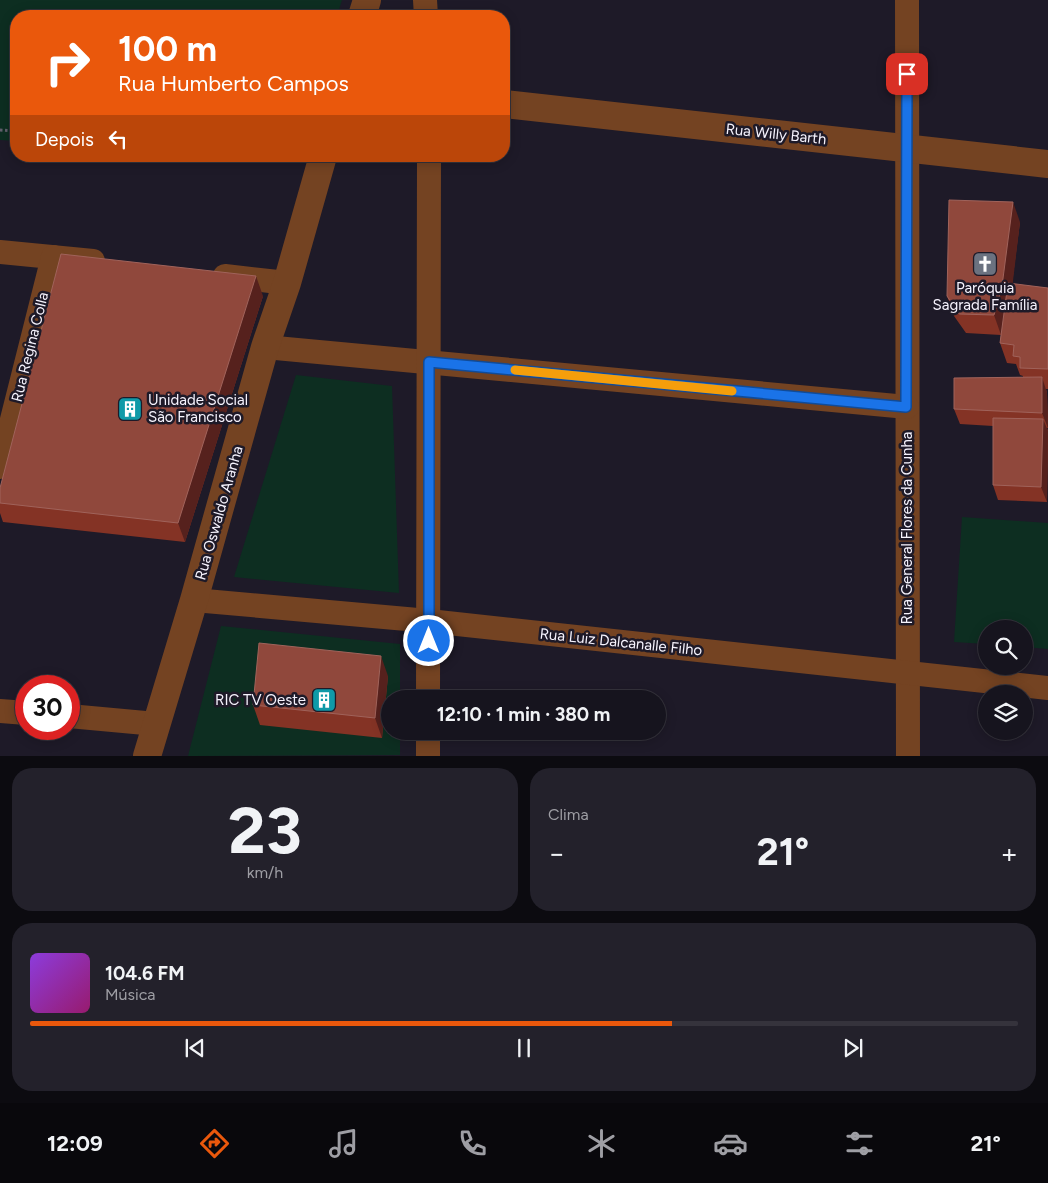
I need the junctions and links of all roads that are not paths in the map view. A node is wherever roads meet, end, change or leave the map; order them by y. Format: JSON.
{"nodes":[{"id":1,"x":907,"y":0,"type":"edge"},
{"id":2,"x":510,"y":105,"type":"edge"},
{"id":3,"x":907,"y":148,"type":"junction"},
{"id":4,"x":321,"y":162,"type":"edge"},
{"id":5,"x":429,"y":162,"type":"edge"},
{"id":6,"x":1048,"y":164,"type":"edge"},
{"id":7,"x":0,"y":252,"type":"edge"},
{"id":8,"x":53,"y":257,"type":"junction"},
{"id":9,"x":111,"y":263,"type":"edge"},
{"id":10,"x":199,"y":273,"type":"edge"},
{"id":11,"x":287,"y":283,"type":"junction"},
{"id":12,"x":266,"y":347,"type":"junction"},
{"id":13,"x":429,"y":362,"type":"junction"},
{"id":14,"x":906,"y":407,"type":"junction"},
{"id":15,"x":0,"y":466,"type":"edge"},
{"id":16,"x":194,"y":600,"type":"junction"},
{"id":17,"x":429,"y":621,"type":"junction"},
{"id":18,"x":908,"y":673,"type":"junction"},
{"id":19,"x":1048,"y":688,"type":"edge"},
{"id":20,"x":428,"y":690,"type":"edge"},
{"id":21,"x":0,"y":710,"type":"edge"},
{"id":22,"x":15,"y":712,"type":"edge"},
{"id":23,"x":80,"y":717,"type":"edge"},
{"id":24,"x":156,"y":724,"type":"junction"},
{"id":25,"x":428,"y":740,"type":"edge"},
{"id":26,"x":147,"y":756,"type":"edge"},
{"id":27,"x":428,"y":756,"type":"edge"},
{"id":28,"x":908,"y":756,"type":"edge"}],
"edges":[{"from":1,"to":3,"type":"street","name":"Rua General Flores da Cunha"},
{"from":2,"to":3,"type":"street","name":"Rua Willy Barth"},
{"from":3,"to":6,"type":"street","name":"Rua Willy Barth"},
{"from":3,"to":14,"type":"street","name":"Rua General Flores da Cunha"},
{"from":4,"to":11,"type":"street","name":"Rua Oswaldo Aranha"},
{"from":5,"to":13,"type":"street"},
{"from":7,"to":8,"type":"street"},
{"from":8,"to":9,"type":"street"},
{"from":8,"to":15,"type":"street","name":"Rua Regina Colla"},
{"from":10,"to":11,"type":"street"},
{"from":11,"to":12,"type":"street","name":"Rua Oswaldo Aranha"},
{"from":12,"to":13,"type":"street"},
{"from":12,"to":16,"type":"street","name":"Rua Oswaldo Aranha"},
{"from":13,"to":14,"type":"street"},
{"from":13,"to":17,"type":"street"},
{"from":14,"to":18,"type":"street","name":"Rua General Flores da Cunha"},
{"from":16,"to":17,"type":"street","name":"Rua Luiz Dalcanalle Filho"},
{"from":16,"to":24,"type":"street","name":"Rua Oswaldo Aranha"},
{"from":17,"to":18,"type":"street","name":"Rua Luiz Dalcanalle Filho"},
{"from":17,"to":20,"type":"street"},
{"from":18,"to":19,"type":"street","name":"Rua Luiz Dalcanalle Filho"},
{"from":18,"to":28,"type":"street","name":"Rua General Flores da Cunha"},
{"from":21,"to":22,"type":"street"},
{"from":23,"to":24,"type":"street"},
{"from":24,"to":26,"type":"street","name":"Rua Oswaldo Aranha"},
{"from":25,"to":27,"type":"street"}]}
